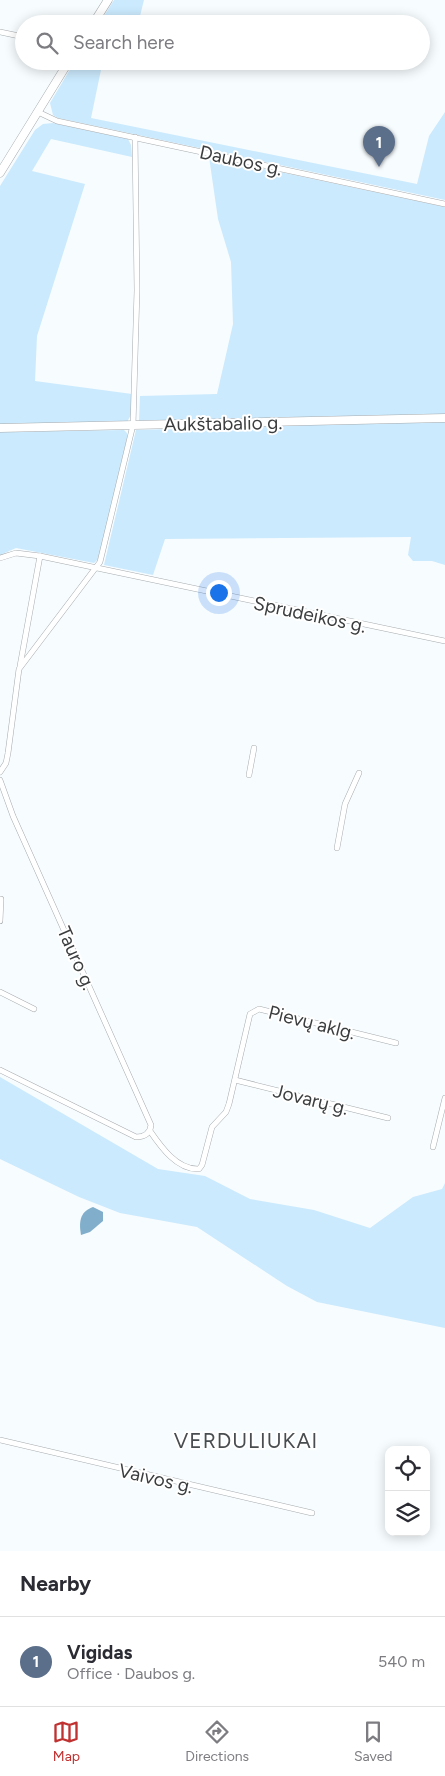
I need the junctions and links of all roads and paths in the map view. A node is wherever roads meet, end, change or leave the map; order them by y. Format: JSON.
{"nodes":[{"id":1,"x":108,"y":0,"type":"edge"},
{"id":2,"x":99,"y":15,"type":"edge"},
{"id":3,"x":0,"y":32,"type":"edge"},
{"id":4,"x":15,"y":35,"type":"edge"},
{"id":5,"x":64,"y":70,"type":"edge"},
{"id":6,"x":38,"y":112,"type":"junction"},
{"id":7,"x":135,"y":138,"type":"junction"},
{"id":8,"x":0,"y":173,"type":"edge"},
{"id":9,"x":445,"y":204,"type":"edge"},
{"id":10,"x":445,"y":418,"type":"edge"},
{"id":11,"x":133,"y":425,"type":"junction"},
{"id":12,"x":0,"y":428,"type":"edge"},
{"id":13,"x":40,"y":556,"type":"junction"},
{"id":14,"x":0,"y":558,"type":"edge"},
{"id":15,"x":95,"y":568,"type":"junction"},
{"id":16,"x":445,"y":641,"type":"edge"},
{"id":17,"x":19,"y":668,"type":"junction"},
{"id":18,"x":254,"y":748,"type":"dead end"},
{"id":19,"x":0,"y":772,"type":"edge"},
{"id":20,"x":358,"y":773,"type":"dead end"},
{"id":21,"x":248,"y":774,"type":"dead end"},
{"id":22,"x":0,"y":780,"type":"edge"},
{"id":23,"x":337,"y":848,"type":"dead end"},
{"id":24,"x":1,"y":899,"type":"edge"},
{"id":25,"x":0,"y":921,"type":"edge"},
{"id":26,"x":0,"y":992,"type":"edge"},
{"id":27,"x":34,"y":1009,"type":"dead end"},
{"id":28,"x":396,"y":1043,"type":"dead end"},
{"id":29,"x":0,"y":1070,"type":"edge"},
{"id":30,"x":234,"y":1080,"type":"junction"},
{"id":31,"x":445,"y":1098,"type":"edge"},
{"id":32,"x":388,"y":1118,"type":"dead end"},
{"id":33,"x":148,"y":1133,"type":"junction"},
{"id":34,"x":433,"y":1147,"type":"dead end"},
{"id":35,"x":0,"y":1440,"type":"edge"},
{"id":36,"x":312,"y":1514,"type":"dead end"}],
"edges":[{"from":1,"to":2,"type":"main road"},
{"from":3,"to":4,"type":"street"},
{"from":5,"to":6,"type":"main road"},
{"from":6,"to":7,"type":"street","name":"Daubos g."},
{"from":6,"to":8,"type":"main road"},
{"from":7,"to":9,"type":"street","name":"Daubos g."},
{"from":7,"to":11,"type":"street"},
{"from":10,"to":11,"type":"main road","name":"Aukštabalio g."},
{"from":11,"to":12,"type":"main road","name":"Aukštabalio g."},
{"from":11,"to":15,"type":"street"},
{"from":13,"to":14,"type":"street","name":"Sprudeikos g."},
{"from":13,"to":15,"type":"street","name":"Sprudeikos g."},
{"from":13,"to":17,"type":"street"},
{"from":15,"to":16,"type":"street","name":"Sprudeikos g."},
{"from":15,"to":17,"type":"street"},
{"from":17,"to":19,"type":"street"},
{"from":18,"to":21,"type":"street"},
{"from":20,"to":23,"type":"street"},
{"from":22,"to":33,"type":"street","name":"Tauro g."},
{"from":24,"to":25,"type":"street"},
{"from":26,"to":27,"type":"street"},
{"from":28,"to":30,"type":"street","name":"Pievų aklg."},
{"from":29,"to":33,"type":"street"},
{"from":30,"to":32,"type":"street","name":"Jovarų g."},
{"from":30,"to":33,"type":"street","name":"Pievų aklg."},
{"from":31,"to":34,"type":"street"},
{"from":35,"to":36,"type":"street","name":"Vaivos g."}]}
